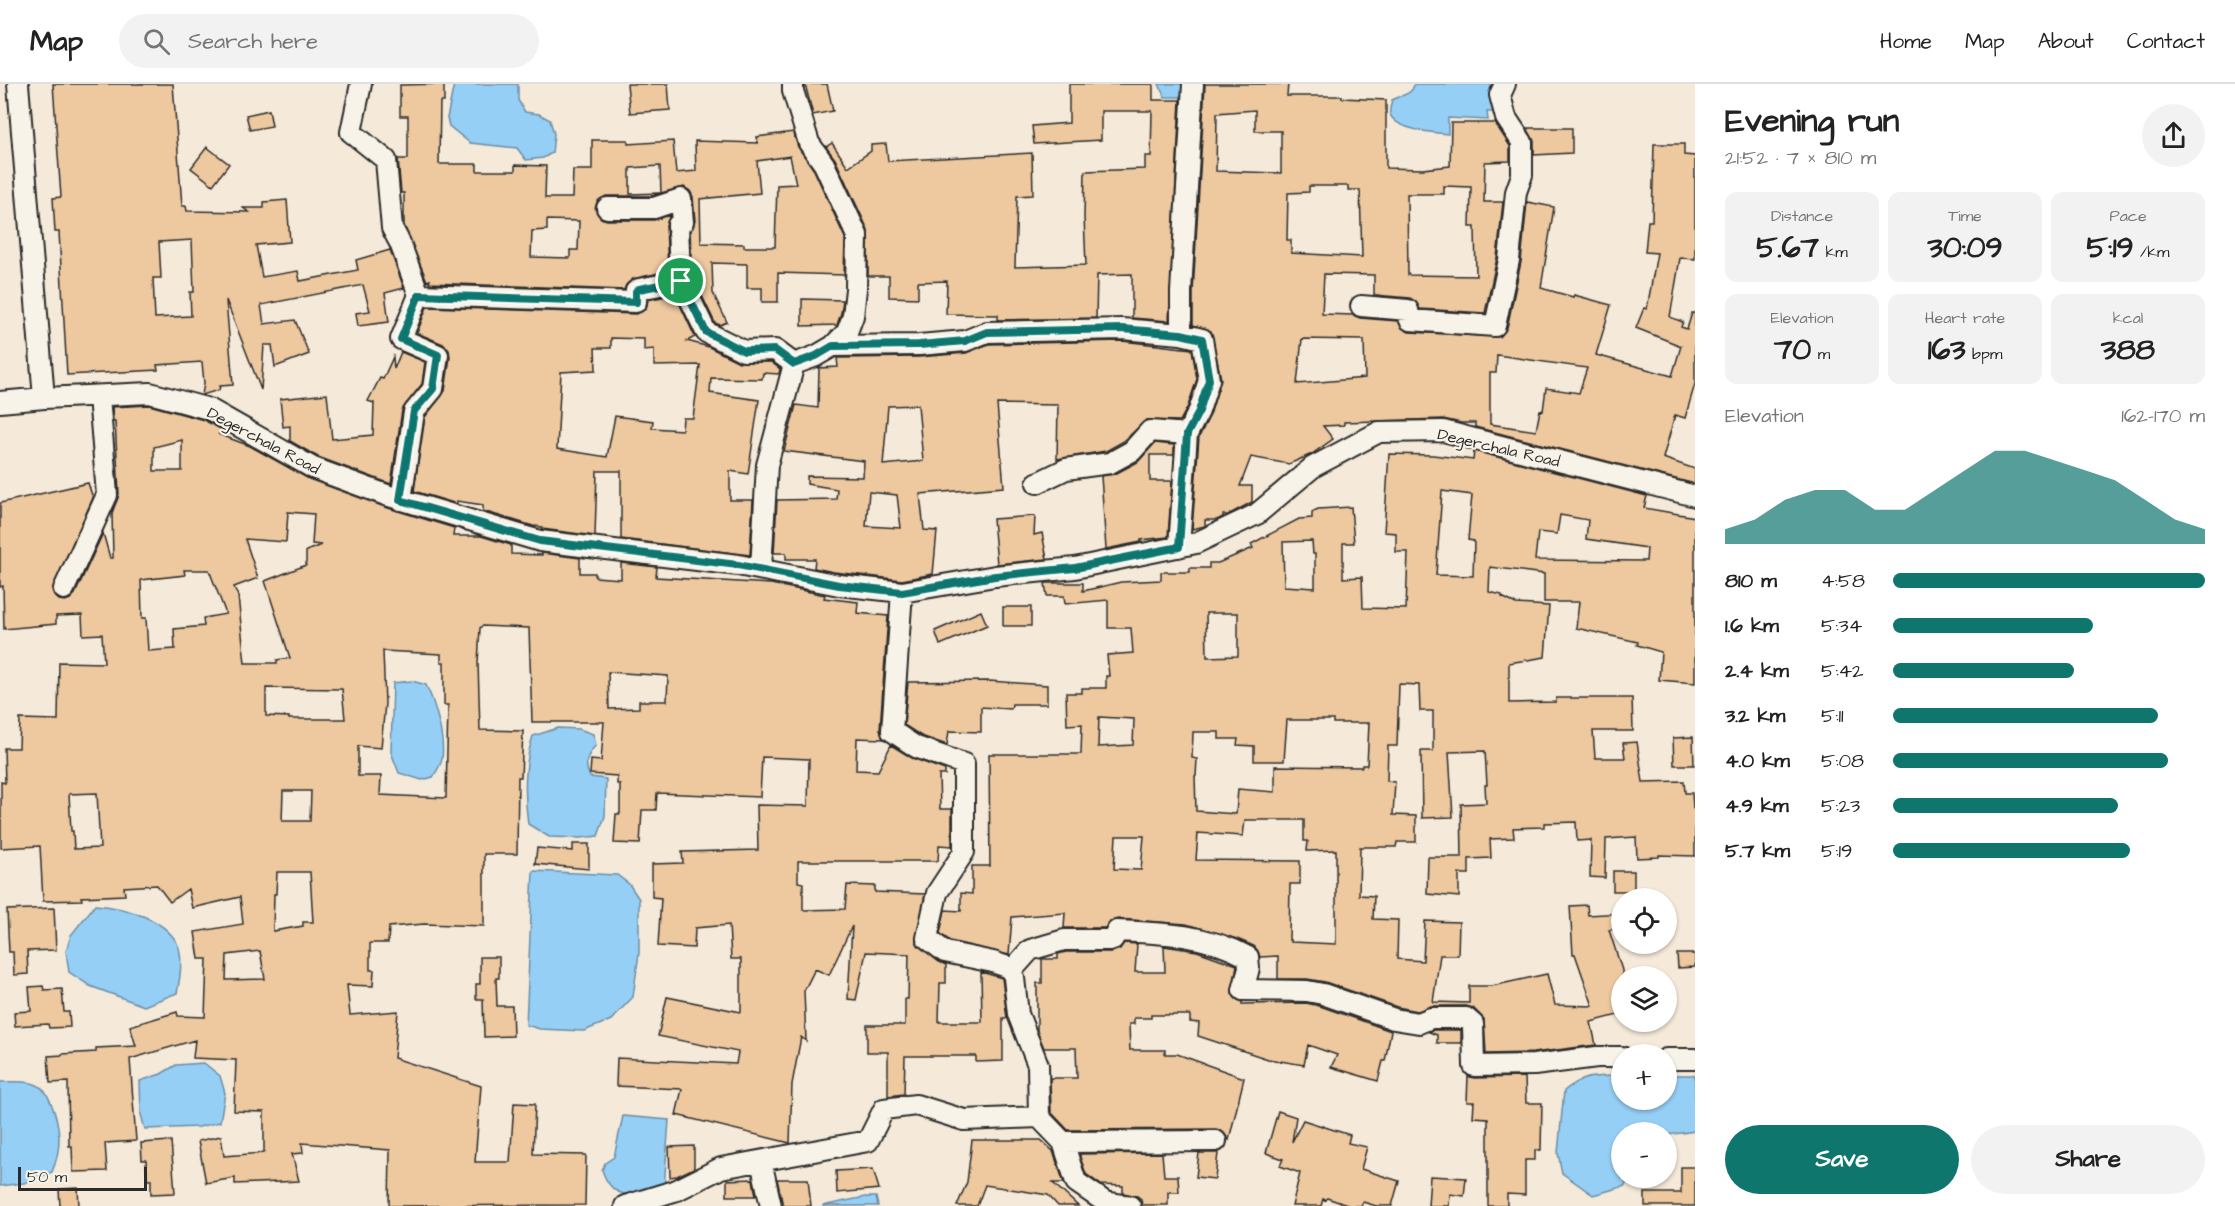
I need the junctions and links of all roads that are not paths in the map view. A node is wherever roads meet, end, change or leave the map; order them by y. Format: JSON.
{"nodes":[{"id":1,"x":18,"y":84,"type":"edge"},
{"id":2,"x":361,"y":84,"type":"edge"},
{"id":3,"x":794,"y":84,"type":"edge"},
{"id":4,"x":1193,"y":84,"type":"edge"},
{"id":5,"x":1505,"y":84,"type":"edge"},
{"id":6,"x":607,"y":208,"type":"dead end"},
{"id":7,"x":681,"y":281,"type":"junction"},
{"id":8,"x":419,"y":295,"type":"junction"},
{"id":9,"x":1361,"y":306,"type":"dead end"},
{"id":10,"x":1181,"y":334,"type":"junction"},
{"id":11,"x":833,"y":346,"type":"junction"},
{"id":12,"x":794,"y":364,"type":"junction"},
{"id":13,"x":99,"y":396,"type":"junction"},
{"id":14,"x":44,"y":398,"type":"junction"},
{"id":15,"x":0,"y":402,"type":"edge"},
{"id":16,"x":1187,"y":434,"type":"junction"},
{"id":17,"x":1037,"y":483,"type":"dead end"},
{"id":18,"x":1695,"y":496,"type":"edge"},
{"id":19,"x":400,"y":500,"type":"junction"},
{"id":20,"x":1179,"y":547,"type":"junction"},
{"id":21,"x":761,"y":569,"type":"junction"},
{"id":22,"x":64,"y":589,"type":"dead end"},
{"id":23,"x":902,"y":592,"type":"junction"},
{"id":24,"x":1013,"y":969,"type":"junction"},
{"id":25,"x":1611,"y":1057,"type":"edge"},
{"id":26,"x":1677,"y":1059,"type":"edge"},
{"id":27,"x":1695,"y":1059,"type":"edge"},
{"id":28,"x":1039,"y":1118,"type":"junction"},
{"id":29,"x":1064,"y":1142,"type":"junction"},
{"id":30,"x":1216,"y":1142,"type":"dead end"},
{"id":31,"x":761,"y":1161,"type":"junction"},
{"id":32,"x":625,"y":1206,"type":"edge"},
{"id":33,"x":771,"y":1206,"type":"edge"},
{"id":34,"x":1130,"y":1206,"type":"edge"}],
"edges":[{"from":1,"to":14,"type":"street"},
{"from":2,"to":8,"type":"street"},
{"from":3,"to":11,"type":"street"},
{"from":4,"to":10,"type":"street"},
{"from":5,"to":9,"type":"street"},
{"from":6,"to":7,"type":"street"},
{"from":7,"to":8,"type":"street"},
{"from":7,"to":12,"type":"street"},
{"from":8,"to":19,"type":"street"},
{"from":10,"to":11,"type":"street"},
{"from":10,"to":16,"type":"street"},
{"from":11,"to":12,"type":"street"},
{"from":12,"to":21,"type":"street"},
{"from":13,"to":14,"type":"street","name":"Degerchala Road"},
{"from":13,"to":19,"type":"street","name":"Degerchala Road"},
{"from":13,"to":22,"type":"street"},
{"from":14,"to":15,"type":"street","name":"Degerchala Road"},
{"from":16,"to":17,"type":"street"},
{"from":16,"to":20,"type":"street"},
{"from":18,"to":20,"type":"street","name":"Degerchala Road"},
{"from":19,"to":21,"type":"street","name":"Degerchala Road"},
{"from":20,"to":23,"type":"street","name":"Degerchala Road"},
{"from":21,"to":23,"type":"street","name":"Degerchala Road"},
{"from":23,"to":24,"type":"street"},
{"from":24,"to":25,"type":"street"},
{"from":24,"to":28,"type":"street"},
{"from":26,"to":27,"type":"street"},
{"from":28,"to":29,"type":"street"},
{"from":28,"to":31,"type":"street"},
{"from":29,"to":30,"type":"street"},
{"from":29,"to":34,"type":"street"},
{"from":31,"to":32,"type":"street"},
{"from":31,"to":33,"type":"street"}]}
